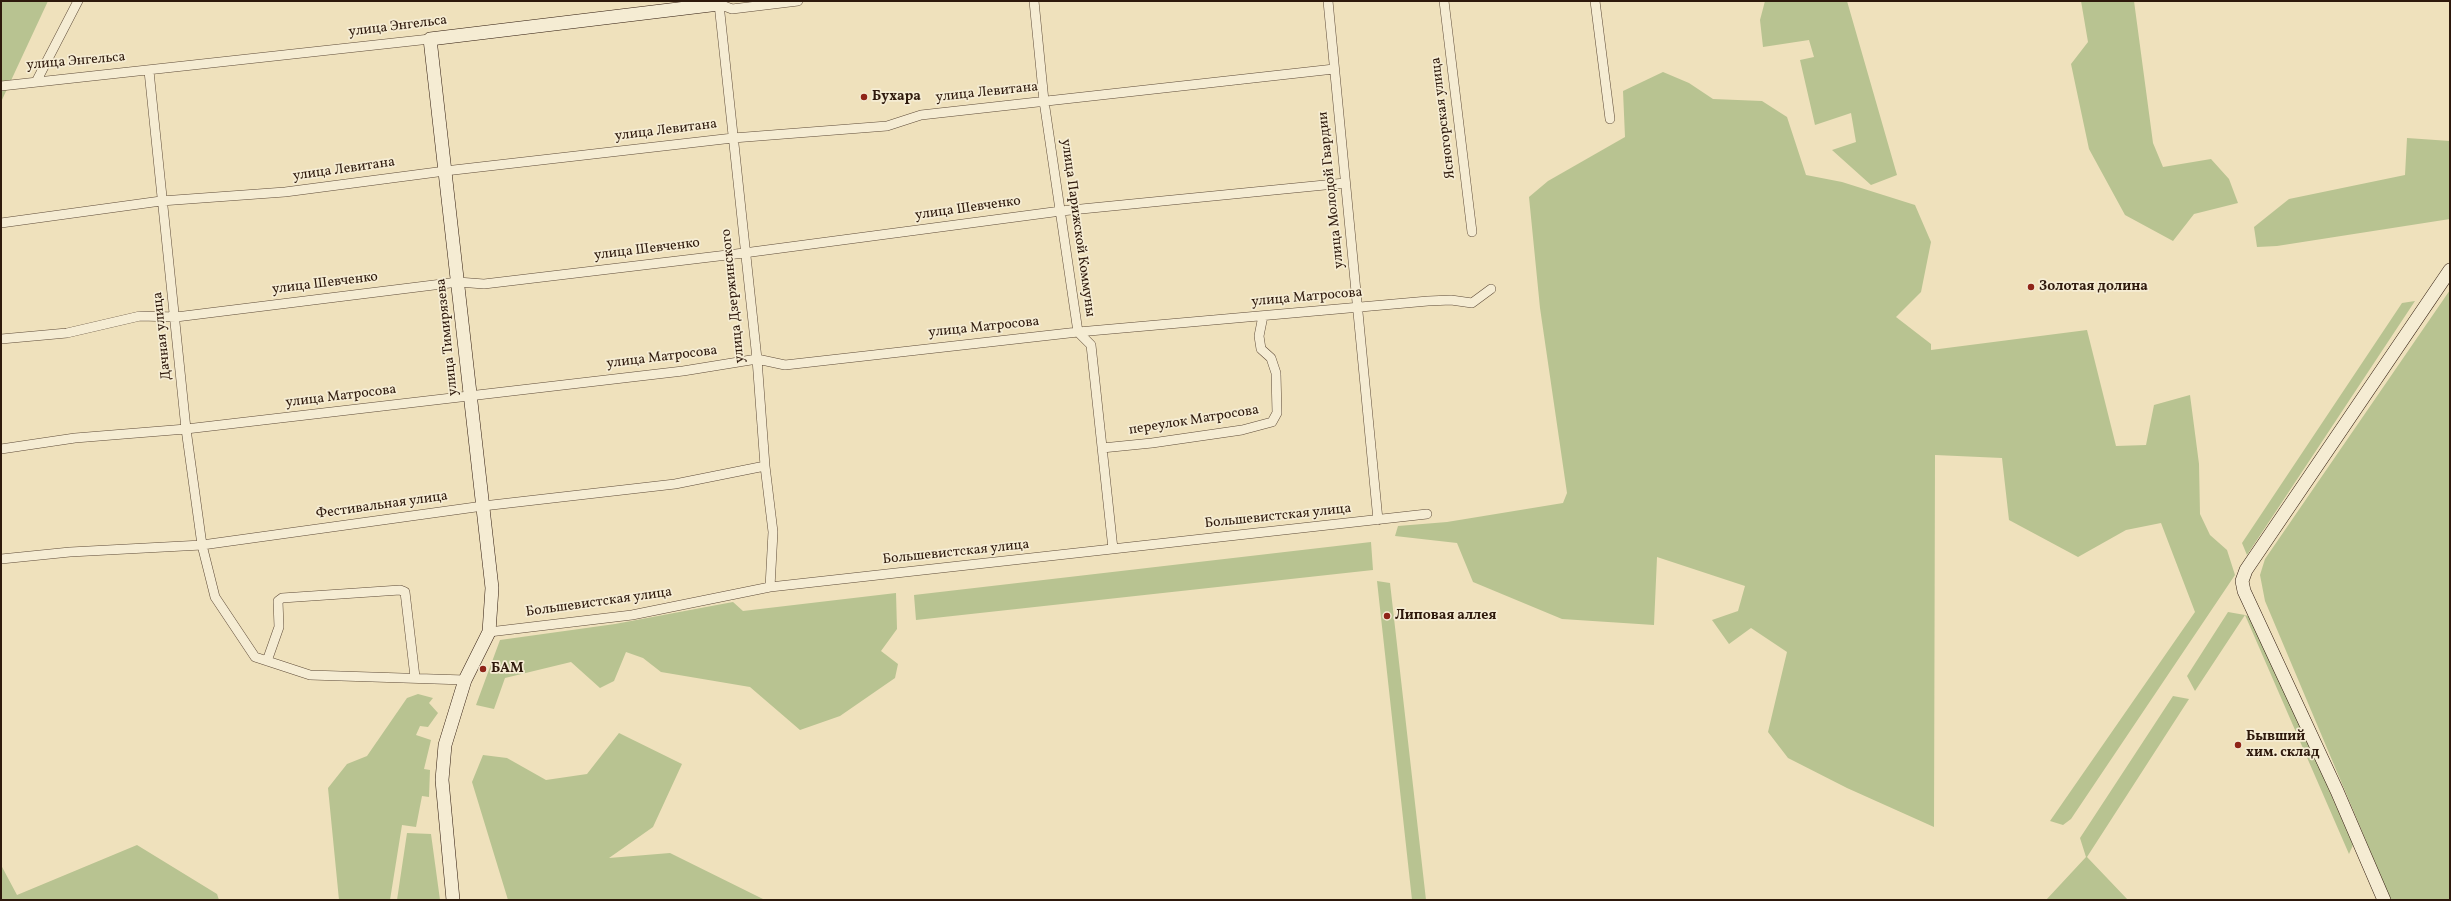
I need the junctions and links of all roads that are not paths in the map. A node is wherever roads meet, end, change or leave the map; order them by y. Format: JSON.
{"nodes":[{"id":1,"x":78,"y":1,"type":"edge"},
{"id":2,"x":798,"y":1,"type":"edge"},
{"id":3,"x":1034,"y":1,"type":"edge"},
{"id":4,"x":1328,"y":1,"type":"edge"},
{"id":5,"x":1444,"y":1,"type":"edge"},
{"id":6,"x":1595,"y":1,"type":"edge"},
{"id":7,"x":719,"y":3,"type":"edge"},
{"id":8,"x":430,"y":39,"type":"junction"},
{"id":9,"x":1334,"y":69,"type":"junction"},
{"id":10,"x":149,"y":71,"type":"junction"},
{"id":11,"x":36,"y":82,"type":"junction"},
{"id":12,"x":1,"y":86,"type":"edge"},
{"id":13,"x":1044,"y":101,"type":"junction"},
{"id":14,"x":1610,"y":119,"type":"dead end"},
{"id":15,"x":733,"y":138,"type":"junction"},
{"id":16,"x":445,"y":171,"type":"junction"},
{"id":17,"x":1345,"y":183,"type":"junction"},
{"id":18,"x":161,"y":201,"type":"junction"},
{"id":19,"x":1061,"y":211,"type":"junction"},
{"id":20,"x":1,"y":223,"type":"edge"},
{"id":21,"x":1472,"y":232,"type":"dead end"},
{"id":22,"x":744,"y":253,"type":"junction"},
{"id":23,"x":2450,"y":270,"type":"edge"},
{"id":24,"x":458,"y":282,"type":"junction"},
{"id":25,"x":1491,"y":289,"type":"dead end"},
{"id":26,"x":1357,"y":307,"type":"junction"},
{"id":27,"x":1264,"y":316,"type":"junction"},
{"id":28,"x":176,"y":317,"type":"junction"},
{"id":29,"x":1078,"y":332,"type":"junction"},
{"id":30,"x":1,"y":339,"type":"edge"},
{"id":31,"x":757,"y":359,"type":"junction"},
{"id":32,"x":471,"y":396,"type":"junction"},
{"id":33,"x":186,"y":429,"type":"junction"},
{"id":34,"x":1102,"y":448,"type":"junction"},
{"id":35,"x":1,"y":449,"type":"edge"},
{"id":36,"x":765,"y":466,"type":"junction"},
{"id":37,"x":483,"y":506,"type":"junction"},
{"id":38,"x":1427,"y":514,"type":"dead end"},
{"id":39,"x":1378,"y":520,"type":"junction"},
{"id":40,"x":202,"y":545,"type":"junction"},
{"id":41,"x":1113,"y":549,"type":"junction"},
{"id":42,"x":1,"y":559,"type":"edge"},
{"id":43,"x":770,"y":587,"type":"junction"},
{"id":44,"x":489,"y":632,"type":"junction"},
{"id":45,"x":267,"y":661,"type":"junction"},
{"id":46,"x":415,"y":677,"type":"junction"},
{"id":47,"x":465,"y":680,"type":"junction"},
{"id":48,"x":453,"y":900,"type":"edge"},
{"id":49,"x":2384,"y":900,"type":"edge"}],
"edges":[{"from":1,"to":11,"type":"street"},
{"from":2,"to":7,"type":"street","name":"улица Энгельса"},
{"from":3,"to":13,"type":"street","name":"улица Парижской Коммуны"},
{"from":4,"to":9,"type":"street","name":"улица Молодой Гвардии"},
{"from":5,"to":21,"type":"street","name":"Ясногорская улица"},
{"from":6,"to":14,"type":"street"},
{"from":7,"to":8,"type":"street","name":"улица Энгельса"},
{"from":7,"to":15,"type":"street","name":"улица Дзержинского"},
{"from":8,"to":10,"type":"street","name":"улица Энгельса"},
{"from":8,"to":16,"type":"street","name":"улица Тимирязева"},
{"from":9,"to":13,"type":"street","name":"улица Левитана"},
{"from":9,"to":17,"type":"street","name":"улица Молодой Гвардии"},
{"from":10,"to":11,"type":"street","name":"улица Энгельса"},
{"from":10,"to":18,"type":"street","name":"Дачная улица"},
{"from":11,"to":12,"type":"street","name":"улица Энгельса"},
{"from":13,"to":15,"type":"street","name":"улица Левитана"},
{"from":13,"to":19,"type":"street","name":"улица Парижской Коммуны"},
{"from":15,"to":16,"type":"street","name":"улица Левитана"},
{"from":15,"to":22,"type":"street","name":"улица Дзержинского"},
{"from":16,"to":18,"type":"street","name":"улица Левитана"},
{"from":16,"to":24,"type":"street","name":"улица Тимирязева"},
{"from":17,"to":19,"type":"street","name":"улица Шевченко"},
{"from":17,"to":26,"type":"street","name":"улица Молодой Гвардии"},
{"from":18,"to":20,"type":"street","name":"улица Левитана"},
{"from":18,"to":28,"type":"street","name":"Дачная улица"},
{"from":19,"to":22,"type":"street","name":"улица Шевченко"},
{"from":19,"to":29,"type":"street","name":"улица Парижской Коммуны"},
{"from":22,"to":24,"type":"street","name":"улица Шевченко"},
{"from":22,"to":31,"type":"street","name":"улица Дзержинского"},
{"from":23,"to":49,"type":"street"},
{"from":24,"to":28,"type":"street","name":"улица Шевченко"},
{"from":24,"to":32,"type":"street","name":"улица Тимирязева"},
{"from":25,"to":26,"type":"street","name":"улица Матросова"},
{"from":26,"to":27,"type":"street","name":"улица Матросова"},
{"from":26,"to":39,"type":"street","name":"улица Молодой Гвардии"},
{"from":27,"to":29,"type":"street","name":"улица Матросова"},
{"from":27,"to":34,"type":"street","name":"переулок Матросова"},
{"from":28,"to":30,"type":"street","name":"улица Шевченко"},
{"from":28,"to":33,"type":"street","name":"Дачная улица"},
{"from":29,"to":31,"type":"street","name":"улица Матросова"},
{"from":29,"to":34,"type":"street","name":"улица Парижской Коммуны"},
{"from":31,"to":32,"type":"street","name":"улица Матросова"},
{"from":31,"to":36,"type":"street","name":"улица Дзержинского"},
{"from":32,"to":33,"type":"street","name":"улица Матросова"},
{"from":32,"to":37,"type":"street","name":"улица Тимирязева"},
{"from":33,"to":35,"type":"street","name":"улица Матросова"},
{"from":33,"to":40,"type":"street","name":"Дачная улица"},
{"from":34,"to":41,"type":"street","name":"улица Парижской Коммуны"},
{"from":36,"to":37,"type":"street","name":"Фестивальная улица"},
{"from":36,"to":43,"type":"street","name":"улица Дзержинского"},
{"from":37,"to":40,"type":"street","name":"Фестивальная улица"},
{"from":37,"to":44,"type":"street","name":"улица Тимирязева"},
{"from":38,"to":39,"type":"street","name":"Большевистская улица"},
{"from":39,"to":41,"type":"street","name":"Большевистская улица"},
{"from":40,"to":42,"type":"street","name":"Фестивальная улица"},
{"from":40,"to":45,"type":"street","name":"Дачная улица"},
{"from":41,"to":43,"type":"street","name":"Большевистская улица"},
{"from":43,"to":44,"type":"street","name":"Большевистская улица"},
{"from":44,"to":47,"type":"street"},
{"from":45,"to":46,"type":"street"},
{"from":45,"to":46,"type":"street"},
{"from":46,"to":47,"type":"street"},
{"from":47,"to":48,"type":"street"}]}
